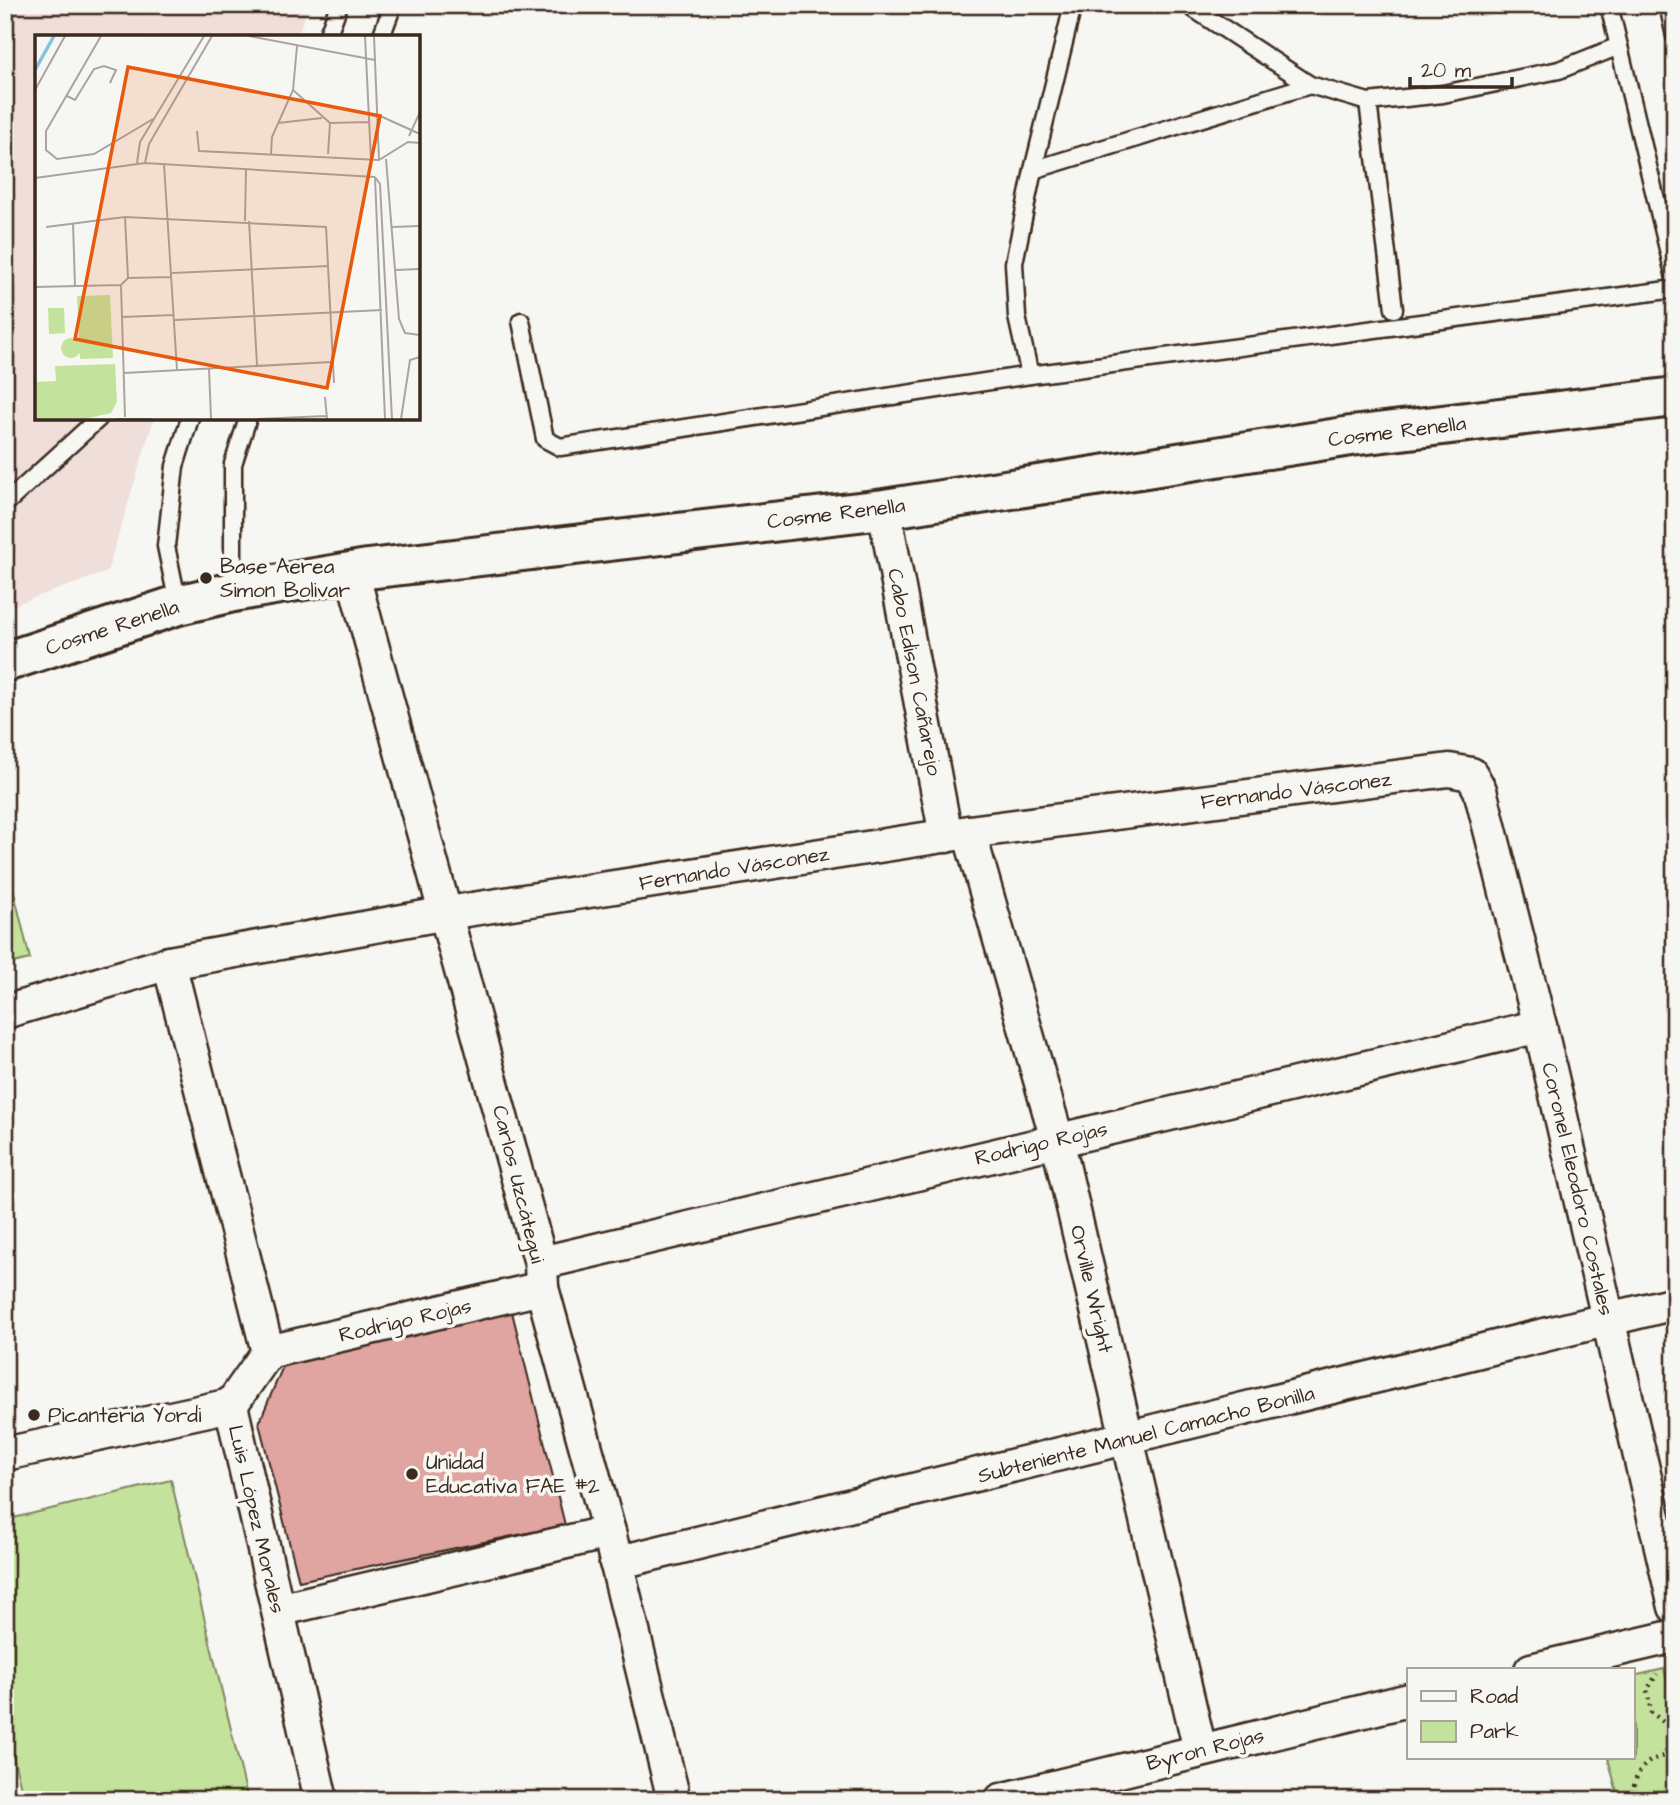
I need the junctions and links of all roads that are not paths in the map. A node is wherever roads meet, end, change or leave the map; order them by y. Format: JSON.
{"nodes":[{"id":1,"x":339,"y":5,"type":"edge"},
{"id":2,"x":393,"y":5,"type":"edge"},
{"id":3,"x":1073,"y":5,"type":"edge"},
{"id":4,"x":1188,"y":5,"type":"edge"},
{"id":5,"x":1609,"y":5,"type":"edge"},
{"id":6,"x":1668,"y":5,"type":"edge"},
{"id":7,"x":328,"y":35,"type":"edge"},
{"id":8,"x":382,"y":35,"type":"edge"},
{"id":9,"x":1675,"y":36,"type":"edge"},
{"id":10,"x":1619,"y":46,"type":"junction"},
{"id":11,"x":1310,"y":85,"type":"junction"},
{"id":12,"x":1368,"y":102,"type":"junction"},
{"id":13,"x":1033,"y":170,"type":"junction"},
{"id":14,"x":1675,"y":278,"type":"edge"},
{"id":15,"x":1675,"y":289,"type":"edge"},
{"id":16,"x":1394,"y":309,"type":"dead end"},
{"id":17,"x":522,"y":321,"type":"dead end"},
{"id":18,"x":1030,"y":375,"type":"junction"},
{"id":19,"x":1675,"y":397,"type":"edge"},
{"id":20,"x":97,"y":420,"type":"edge"},
{"id":21,"x":189,"y":420,"type":"edge"},
{"id":22,"x":247,"y":420,"type":"edge"},
{"id":23,"x":5,"y":504,"type":"edge"},
{"id":24,"x":884,"y":509,"type":"junction"},
{"id":25,"x":352,"y":572,"type":"junction"},
{"id":26,"x":233,"y":592,"type":"junction"},
{"id":27,"x":178,"y":605,"type":"junction"},
{"id":28,"x":5,"y":662,"type":"edge"},
{"id":29,"x":1471,"y":774,"type":"joint"},
{"id":30,"x":958,"y":834,"type":"junction"},
{"id":31,"x":447,"y":913,"type":"junction"},
{"id":32,"x":169,"y":963,"type":"junction"},
{"id":33,"x":5,"y":1012,"type":"edge"},
{"id":34,"x":1540,"y":1026,"type":"junction"},
{"id":35,"x":1058,"y":1139,"type":"junction"},
{"id":36,"x":542,"y":1275,"type":"junction"},
{"id":37,"x":1675,"y":1303,"type":"edge"},
{"id":38,"x":1608,"y":1319,"type":"junction"},
{"id":39,"x":268,"y":1352,"type":"junction"},
{"id":40,"x":232,"y":1405,"type":"junction"},
{"id":41,"x":1127,"y":1439,"type":"junction"},
{"id":42,"x":5,"y":1454,"type":"edge"},
{"id":43,"x":609,"y":1532,"type":"junction"},
{"id":44,"x":616,"y":1563,"type":"junction"},
{"id":45,"x":1675,"y":1607,"type":"edge"},
{"id":46,"x":278,"y":1610,"type":"junction"},
{"id":47,"x":1675,"y":1636,"type":"edge"},
{"id":48,"x":1539,"y":1668,"type":"edge"},
{"id":49,"x":1407,"y":1700,"type":"edge"},
{"id":50,"x":1200,"y":1750,"type":"junction"},
{"id":51,"x":321,"y":1800,"type":"edge"},
{"id":52,"x":674,"y":1800,"type":"edge"},
{"id":53,"x":1001,"y":1800,"type":"edge"}],
"edges":[{"from":1,"to":7,"type":"lane"},
{"from":2,"to":8,"type":"lane"},
{"from":3,"to":13,"type":"lane"},
{"from":4,"to":11,"type":"lane"},
{"from":5,"to":10,"type":"lane"},
{"from":6,"to":9,"type":"lane"},
{"from":10,"to":12,"type":"lane"},
{"from":10,"to":14,"type":"lane"},
{"from":11,"to":12,"type":"lane"},
{"from":11,"to":13,"type":"lane"},
{"from":12,"to":16,"type":"lane"},
{"from":13,"to":18,"type":"lane"},
{"from":15,"to":18,"type":"lane"},
{"from":17,"to":18,"type":"lane"},
{"from":19,"to":24,"type":"street","name":"Cosme Renella"},
{"from":20,"to":23,"type":"lane"},
{"from":21,"to":27,"type":"lane"},
{"from":22,"to":26,"type":"lane"},
{"from":24,"to":25,"type":"street","name":"Cosme Renella"},
{"from":24,"to":30,"type":"street","name":"Cabo Edison Cañarejo"},
{"from":25,"to":26,"type":"street","name":"Cosme Renella"},
{"from":25,"to":31,"type":"street","name":"Carlos Uzcátegui"},
{"from":26,"to":27,"type":"street","name":"Cosme Renella"},
{"from":27,"to":28,"type":"street","name":"Cosme Renella"},
{"from":29,"to":30,"type":"street","name":"Fernando Vásconez"},
{"from":29,"to":34,"type":"street","name":"Coronel Eleodoro Costales"},
{"from":30,"to":31,"type":"street","name":"Fernando Vásconez"},
{"from":30,"to":35,"type":"street","name":"Orville Wright"},
{"from":31,"to":32,"type":"street","name":"Fernando Vásconez"},
{"from":31,"to":36,"type":"street","name":"Carlos Uzcátegui"},
{"from":32,"to":33,"type":"street","name":"Fernando Vásconez"},
{"from":32,"to":39,"type":"street"},
{"from":34,"to":35,"type":"street","name":"Rodrigo Rojas"},
{"from":34,"to":38,"type":"street","name":"Coronel Eleodoro Costales"},
{"from":35,"to":36,"type":"street","name":"Rodrigo Rojas"},
{"from":35,"to":41,"type":"street","name":"Orville Wright"},
{"from":36,"to":39,"type":"street","name":"Rodrigo Rojas"},
{"from":36,"to":43,"type":"street","name":"Carlos Uzcátegui"},
{"from":37,"to":38,"type":"street","name":"Subteniente Manuel Camacho Bonilla"},
{"from":38,"to":41,"type":"street","name":"Subteniente Manuel Camacho Bonilla"},
{"from":38,"to":45,"type":"street","name":"Coronel Eleodoro Costales"},
{"from":39,"to":40,"type":"street","name":"Luis López Morales"},
{"from":40,"to":42,"type":"street"},
{"from":40,"to":46,"type":"street","name":"Luis López Morales"},
{"from":41,"to":44,"type":"street","name":"Subteniente Manuel Camacho Bonilla"},
{"from":41,"to":50,"type":"street","name":"Orville Wright"},
{"from":43,"to":44,"type":"street","name":"Carlos Uzcátegui"},
{"from":43,"to":46,"type":"street"},
{"from":44,"to":52,"type":"street","name":"Carlos Uzcátegui"},
{"from":46,"to":51,"type":"street","name":"Luis López Morales"},
{"from":47,"to":48,"type":"street"},
{"from":49,"to":50,"type":"street","name":"Byron Rojas"},
{"from":50,"to":53,"type":"street","name":"Byron Rojas"}]}
